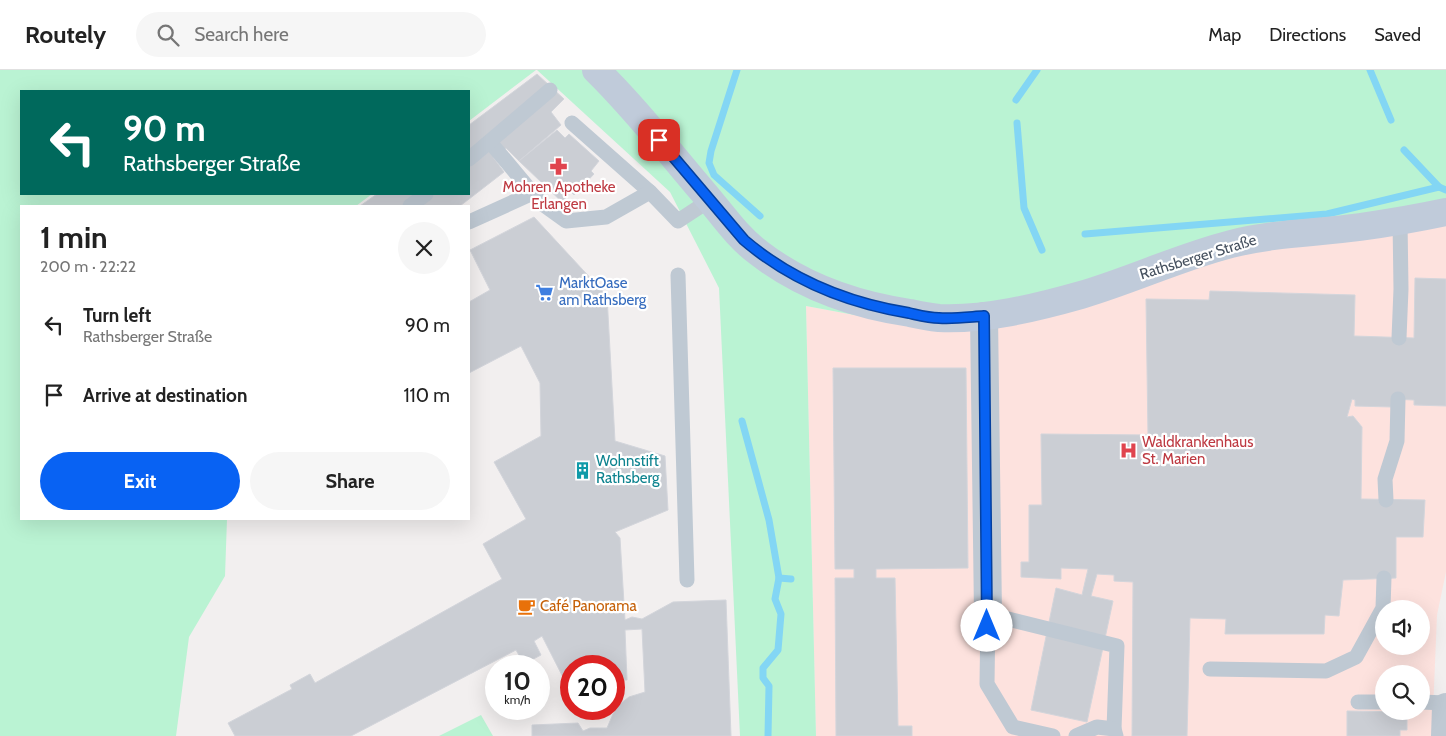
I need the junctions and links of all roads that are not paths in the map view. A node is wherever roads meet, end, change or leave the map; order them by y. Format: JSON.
{"nodes":[{"id":1,"x":596,"y":70,"type":"edge"},
{"id":2,"x":550,"y":90,"type":"dead end"},
{"id":3,"x":572,"y":123,"type":"dead end"},
{"id":4,"x":490,"y":142,"type":"junction"},
{"id":5,"x":470,"y":158,"type":"edge"},
{"id":6,"x":650,"y":192,"type":"junction"},
{"id":7,"x":533,"y":193,"type":"junction"},
{"id":8,"x":425,"y":195,"type":"edge"},
{"id":9,"x":710,"y":200,"type":"junction"},
{"id":10,"x":411,"y":205,"type":"edge"},
{"id":11,"x":1446,"y":212,"type":"edge"},
{"id":12,"x":1400,"y":220,"type":"junction"},
{"id":13,"x":470,"y":222,"type":"edge"},
{"id":14,"x":678,"y":275,"type":"dead end"},
{"id":15,"x":984,"y":316,"type":"junction"},
{"id":16,"x":1399,"y":338,"type":"dead end"},
{"id":17,"x":1398,"y":399,"type":"dead end"},
{"id":18,"x":1386,"y":500,"type":"dead end"},
{"id":19,"x":1384,"y":578,"type":"dead end"},
{"id":20,"x":687,"y":580,"type":"dead end"},
{"id":21,"x":988,"y":614,"type":"junction"},
{"id":22,"x":1210,"y":669,"type":"dead end"},
{"id":23,"x":1358,"y":702,"type":"dead end"},
{"id":24,"x":1375,"y":702,"type":"edge"},
{"id":25,"x":1430,"y":702,"type":"edge"},
{"id":26,"x":1446,"y":703,"type":"edge"},
{"id":27,"x":1446,"y":707,"type":"edge"},
{"id":28,"x":1115,"y":733,"type":"edge"},
{"id":29,"x":1053,"y":736,"type":"edge"},
{"id":30,"x":1076,"y":736,"type":"edge"},
{"id":31,"x":1445,"y":736,"type":"edge"}],
"edges":[{"from":1,"to":9,"type":"street","name":"Rathsberger Straße"},
{"from":2,"to":4,"type":"lane"},
{"from":3,"to":6,"type":"lane"},
{"from":4,"to":5,"type":"lane"},
{"from":4,"to":7,"type":"lane"},
{"from":6,"to":7,"type":"lane"},
{"from":6,"to":9,"type":"lane"},
{"from":7,"to":13,"type":"lane"},
{"from":8,"to":10,"type":"lane"},
{"from":9,"to":15,"type":"street","name":"Rathsberger Straße"},
{"from":11,"to":12,"type":"street","name":"Rathsberger Straße"},
{"from":12,"to":15,"type":"street","name":"Rathsberger Straße"},
{"from":12,"to":16,"type":"lane"},
{"from":14,"to":20,"type":"lane"},
{"from":15,"to":21,"type":"street"},
{"from":17,"to":18,"type":"lane"},
{"from":19,"to":22,"type":"lane"},
{"from":21,"to":28,"type":"lane"},
{"from":21,"to":29,"type":"lane"},
{"from":23,"to":24,"type":"lane"},
{"from":25,"to":26,"type":"lane"},
{"from":27,"to":31,"type":"street"},
{"from":28,"to":30,"type":"lane"}]}
